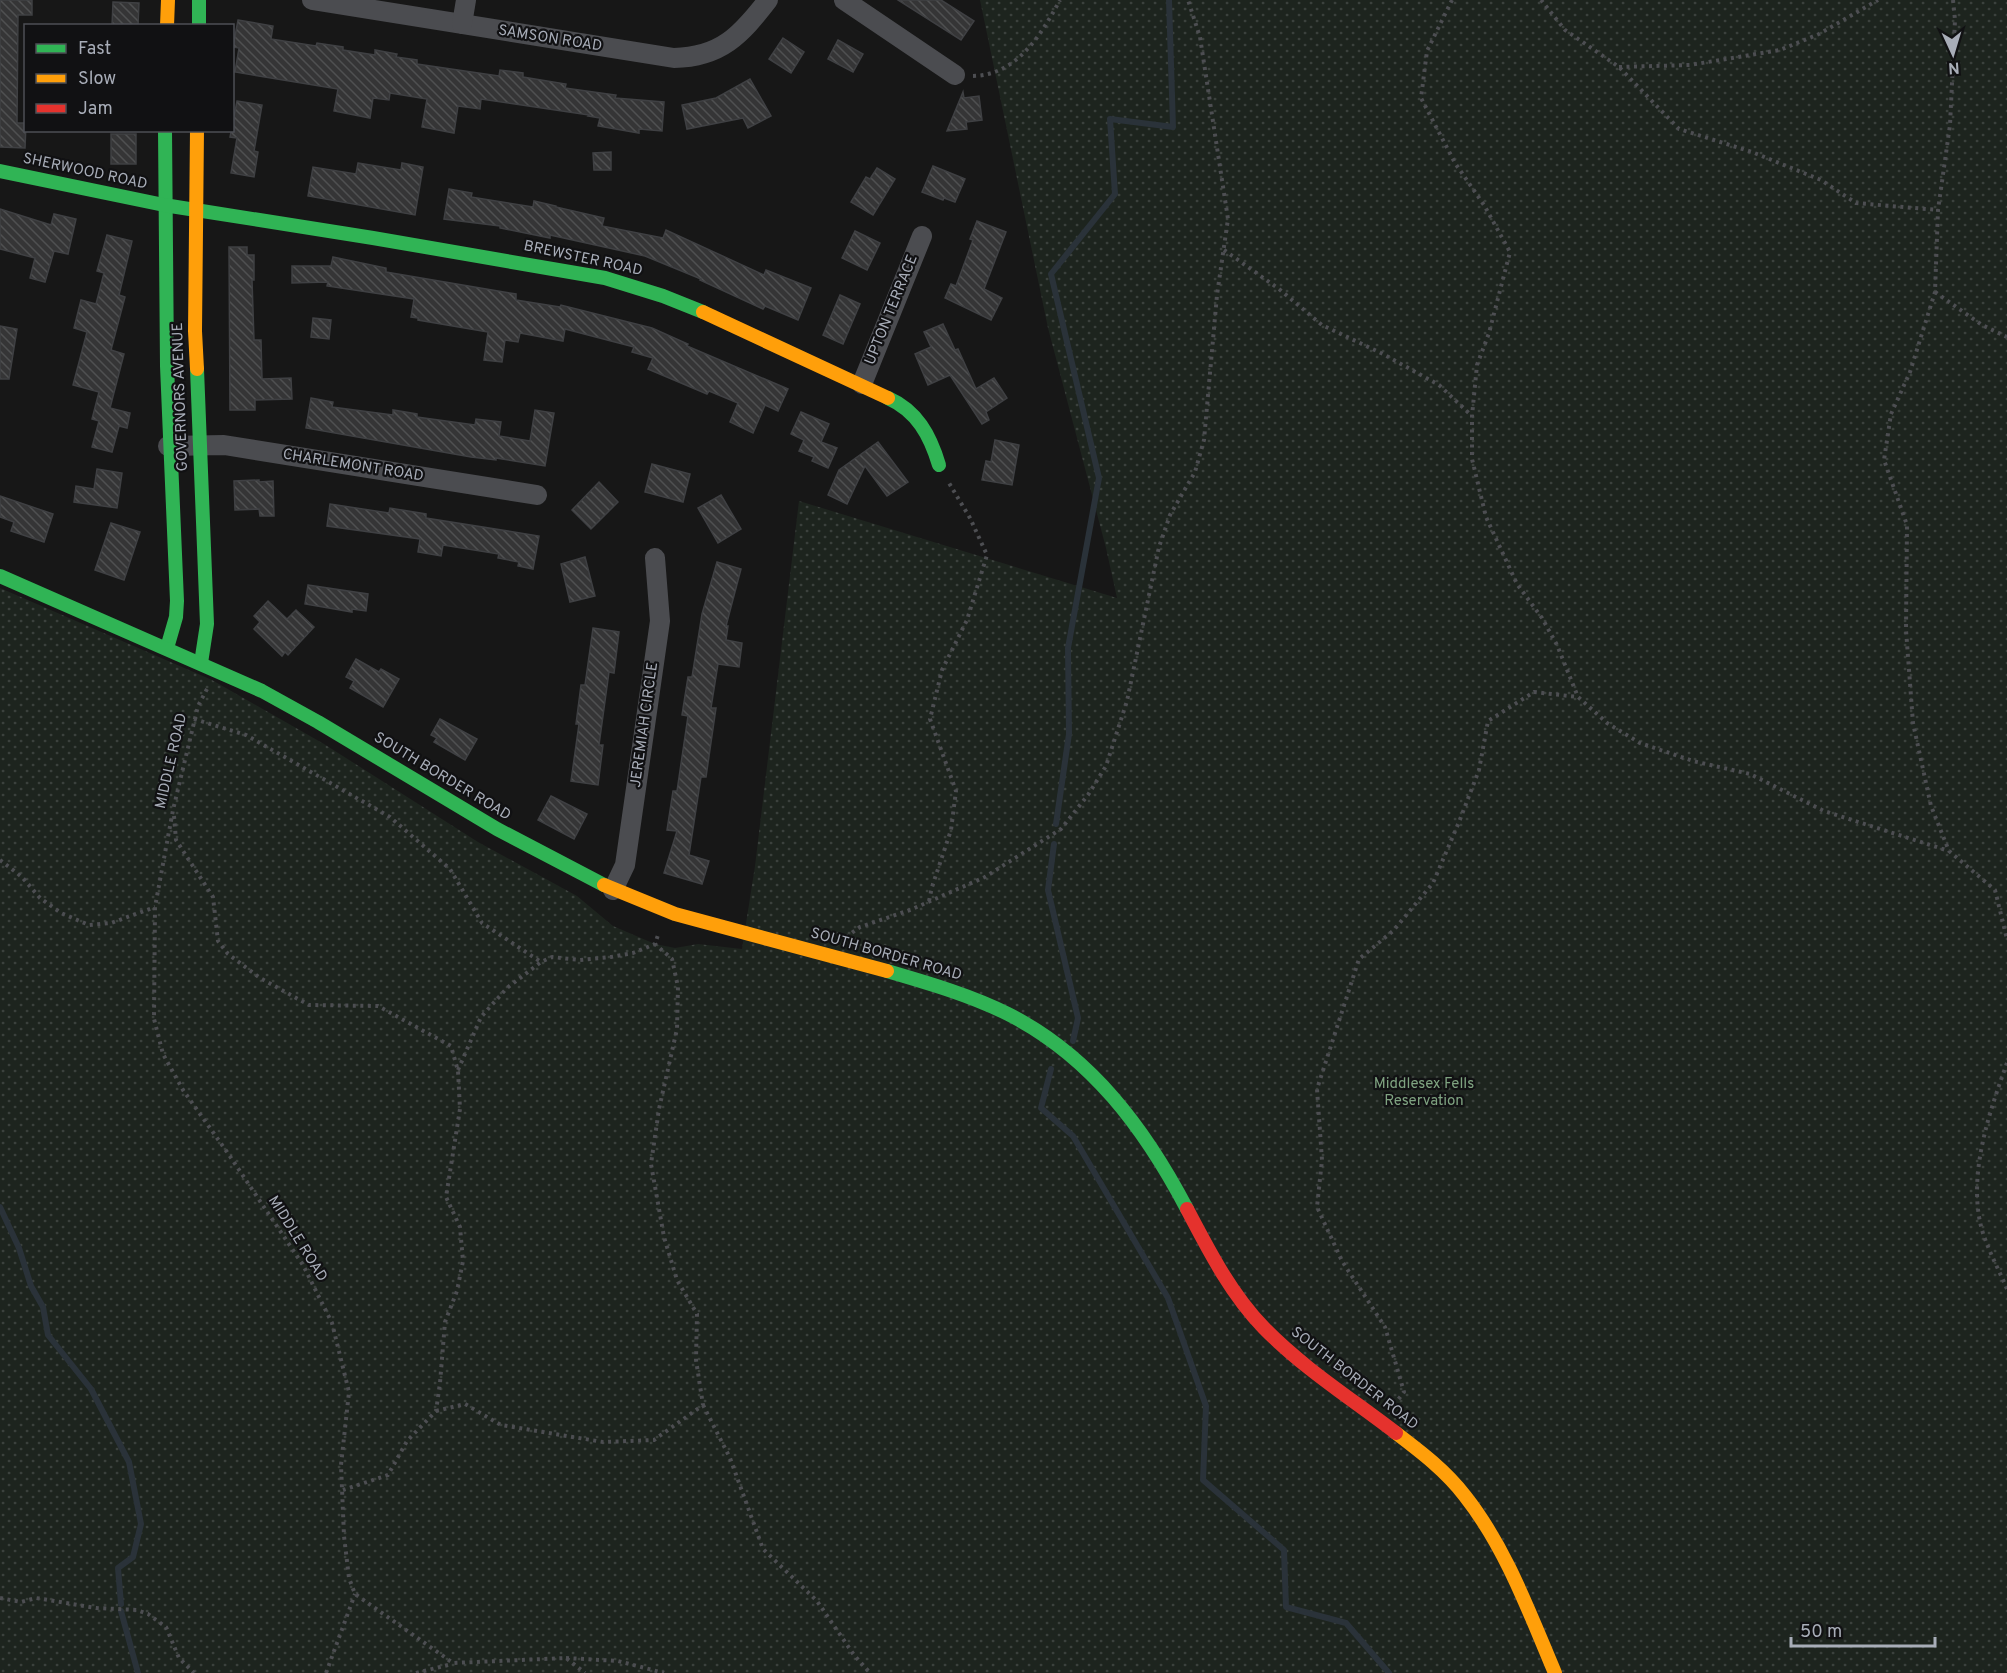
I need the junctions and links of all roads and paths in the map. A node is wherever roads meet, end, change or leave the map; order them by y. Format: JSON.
{"nodes":[{"id":1,"x":168,"y":0,"type":"edge"},
{"id":2,"x":199,"y":0,"type":"edge"},
{"id":3,"x":312,"y":0,"type":"edge"},
{"id":4,"x":466,"y":0,"type":"edge"},
{"id":5,"x":768,"y":0,"type":"edge"},
{"id":6,"x":844,"y":0,"type":"edge"},
{"id":7,"x":1060,"y":0,"type":"edge"},
{"id":8,"x":1188,"y":0,"type":"edge"},
{"id":9,"x":1452,"y":0,"type":"edge"},
{"id":10,"x":1541,"y":0,"type":"edge"},
{"id":11,"x":1878,"y":0,"type":"edge"},
{"id":12,"x":1953,"y":0,"type":"edge"},
{"id":13,"x":167,"y":24,"type":"edge"},
{"id":14,"x":199,"y":24,"type":"edge"},
{"id":15,"x":462,"y":24,"type":"junction"},
{"id":16,"x":1619,"y":67,"type":"junction"},
{"id":17,"x":955,"y":75,"type":"joint"},
{"id":18,"x":165,"y":132,"type":"edge"},
{"id":19,"x":197,"y":132,"type":"edge"},
{"id":20,"x":0,"y":171,"type":"edge"},
{"id":21,"x":164,"y":205,"type":"junction"},
{"id":22,"x":196,"y":210,"type":"junction"},
{"id":23,"x":1938,"y":210,"type":"junction"},
{"id":24,"x":922,"y":236,"type":"dead end"},
{"id":25,"x":1224,"y":250,"type":"junction"},
{"id":26,"x":1935,"y":292,"type":"junction"},
{"id":27,"x":2007,"y":337,"type":"edge"},
{"id":28,"x":862,"y":384,"type":"junction"},
{"id":29,"x":1472,"y":416,"type":"junction"},
{"id":30,"x":199,"y":444,"type":"junction"},
{"id":31,"x":168,"y":446,"type":"junction"},
{"id":32,"x":939,"y":465,"type":"joint"},
{"id":33,"x":537,"y":495,"type":"dead end"},
{"id":34,"x":654,"y":558,"type":"dead end"},
{"id":35,"x":0,"y":576,"type":"edge"},
{"id":36,"x":167,"y":648,"type":"junction"},
{"id":37,"x":201,"y":663,"type":"junction"},
{"id":38,"x":218,"y":670,"type":"junction"},
{"id":39,"x":1578,"y":697,"type":"junction"},
{"id":40,"x":195,"y":719,"type":"junction"},
{"id":41,"x":173,"y":810,"type":"junction"},
{"id":42,"x":1949,"y":850,"type":"junction"},
{"id":43,"x":0,"y":860,"type":"edge"},
{"id":44,"x":613,"y":890,"type":"junction"},
{"id":45,"x":929,"y":902,"type":"junction"},
{"id":46,"x":156,"y":907,"type":"junction"},
{"id":47,"x":665,"y":911,"type":"junction"},
{"id":48,"x":2007,"y":939,"type":"edge"},
{"id":49,"x":655,"y":944,"type":"junction"},
{"id":50,"x":833,"y":957,"type":"junction"},
{"id":51,"x":542,"y":962,"type":"junction"},
{"id":52,"x":2007,"y":1063,"type":"edge"},
{"id":53,"x":458,"y":1071,"type":"junction"},
{"id":54,"x":2007,"y":1289,"type":"edge"},
{"id":55,"x":703,"y":1405,"type":"junction"},
{"id":56,"x":436,"y":1411,"type":"junction"},
{"id":57,"x":1381,"y":1422,"type":"junction"},
{"id":58,"x":343,"y":1490,"type":"junction"},
{"id":59,"x":355,"y":1594,"type":"junction"},
{"id":60,"x":0,"y":1598,"type":"edge"},
{"id":61,"x":566,"y":1658,"type":"junction"},
{"id":62,"x":453,"y":1663,"type":"junction"},
{"id":63,"x":194,"y":1673,"type":"edge"},
{"id":64,"x":326,"y":1673,"type":"edge"},
{"id":65,"x":416,"y":1673,"type":"edge"},
{"id":66,"x":585,"y":1673,"type":"edge"},
{"id":67,"x":664,"y":1673,"type":"edge"},
{"id":68,"x":870,"y":1673,"type":"edge"},
{"id":69,"x":1555,"y":1673,"type":"edge"}],
"edges":[{"from":1,"to":13,"type":"street"},
{"from":2,"to":14,"type":"street"},
{"from":3,"to":15,"type":"street","name":"SAMSON ROAD"},
{"from":4,"to":15,"type":"street"},
{"from":5,"to":15,"type":"street","name":"SAMSON ROAD"},
{"from":6,"to":17,"type":"street"},
{"from":7,"to":17,"type":"path"},
{"from":8,"to":25,"type":"path"},
{"from":9,"to":29,"type":"path"},
{"from":10,"to":16,"type":"path"},
{"from":11,"to":16,"type":"path"},
{"from":12,"to":23,"type":"path"},
{"from":16,"to":23,"type":"path"},
{"from":18,"to":21,"type":"street","name":"GOVERNORS AVENUE"},
{"from":19,"to":22,"type":"street","name":"GOVERNORS AVENUE"},
{"from":20,"to":21,"type":"street","name":"SHERWOOD ROAD"},
{"from":21,"to":22,"type":"street","name":"BREWSTER ROAD"},
{"from":21,"to":31,"type":"street","name":"GOVERNORS AVENUE"},
{"from":22,"to":28,"type":"street","name":"BREWSTER ROAD"},
{"from":22,"to":30,"type":"street","name":"GOVERNORS AVENUE"},
{"from":23,"to":26,"type":"path"},
{"from":24,"to":28,"type":"street","name":"UPTON TERRACE"},
{"from":25,"to":29,"type":"path"},
{"from":25,"to":45,"type":"path"},
{"from":26,"to":27,"type":"path"},
{"from":26,"to":42,"type":"path"},
{"from":28,"to":32,"type":"street","name":"BREWSTER ROAD"},
{"from":29,"to":39,"type":"path"},
{"from":30,"to":31,"type":"street","name":"CHARLEMONT ROAD"},
{"from":30,"to":33,"type":"street","name":"CHARLEMONT ROAD"},
{"from":30,"to":37,"type":"street","name":"GOVERNORS AVENUE"},
{"from":31,"to":36,"type":"street","name":"GOVERNORS AVENUE"},
{"from":32,"to":45,"type":"path"},
{"from":34,"to":44,"type":"street","name":"JEREMIAH CIRCLE"},
{"from":35,"to":36,"type":"street","name":"SOUTH BORDER ROAD"},
{"from":36,"to":37,"type":"street","name":"SOUTH BORDER ROAD"},
{"from":37,"to":38,"type":"street","name":"SOUTH BORDER ROAD"},
{"from":38,"to":40,"type":"path","name":"MIDDLE ROAD"},
{"from":38,"to":44,"type":"street","name":"SOUTH BORDER ROAD"},
{"from":39,"to":42,"type":"path"},
{"from":39,"to":57,"type":"path"},
{"from":40,"to":41,"type":"path","name":"MIDDLE ROAD"},
{"from":40,"to":51,"type":"path"},
{"from":41,"to":46,"type":"path","name":"MIDDLE ROAD"},
{"from":41,"to":53,"type":"path"},
{"from":42,"to":48,"type":"path"},
{"from":43,"to":46,"type":"path"},
{"from":44,"to":47,"type":"street","name":"SOUTH BORDER ROAD"},
{"from":45,"to":50,"type":"path"},
{"from":46,"to":58,"type":"path","name":"MIDDLE ROAD"},
{"from":47,"to":49,"type":"path"},
{"from":47,"to":50,"type":"street","name":"SOUTH BORDER ROAD"},
{"from":49,"to":51,"type":"path"},
{"from":49,"to":55,"type":"path"},
{"from":50,"to":57,"type":"street","name":"SOUTH BORDER ROAD"},
{"from":51,"to":53,"type":"path"},
{"from":52,"to":54,"type":"path"},
{"from":53,"to":56,"type":"path"},
{"from":55,"to":56,"type":"path"},
{"from":55,"to":68,"type":"path"},
{"from":56,"to":58,"type":"path"},
{"from":57,"to":69,"type":"street","name":"SOUTH BORDER ROAD"},
{"from":58,"to":59,"type":"path","name":"MIDDLE ROAD"},
{"from":59,"to":62,"type":"path"},
{"from":59,"to":64,"type":"path"},
{"from":60,"to":63,"type":"path"},
{"from":61,"to":62,"type":"path"},
{"from":61,"to":66,"type":"path"},
{"from":61,"to":67,"type":"path"},
{"from":62,"to":65,"type":"path"}]}
